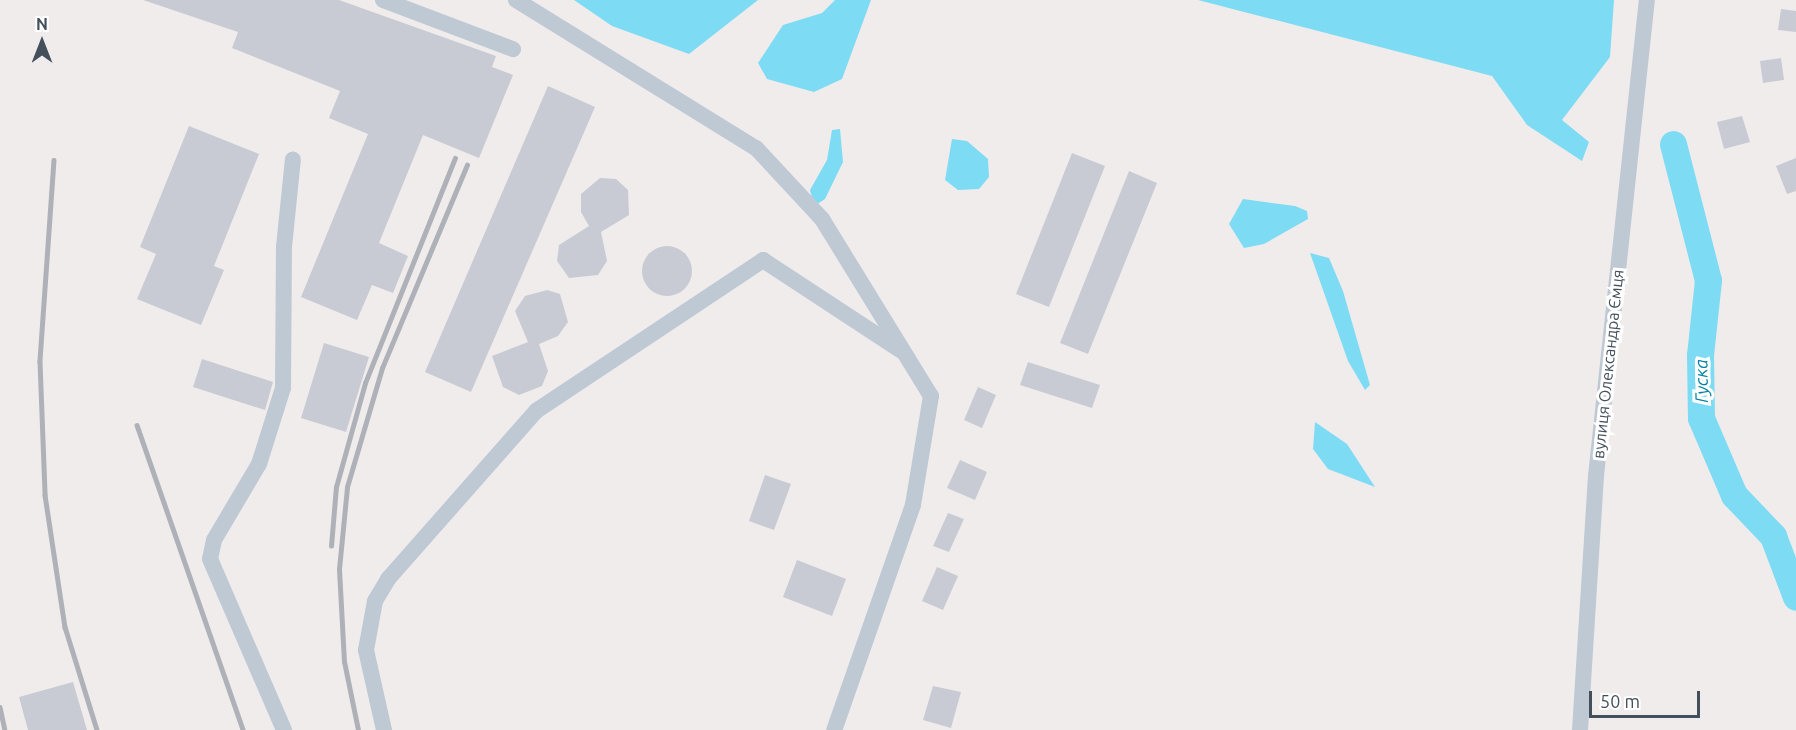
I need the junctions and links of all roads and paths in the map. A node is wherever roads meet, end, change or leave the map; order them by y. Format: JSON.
{"nodes":[{"id":1,"x":383,"y":0,"type":"edge"},
{"id":2,"x":516,"y":0,"type":"edge"},
{"id":3,"x":1647,"y":0,"type":"edge"},
{"id":4,"x":513,"y":49,"type":"dead end"},
{"id":5,"x":293,"y":159,"type":"dead end"},
{"id":6,"x":905,"y":354,"type":"junction"},
{"id":7,"x":284,"y":730,"type":"edge"},
{"id":8,"x":384,"y":730,"type":"edge"},
{"id":9,"x":834,"y":730,"type":"edge"},
{"id":10,"x":1580,"y":730,"type":"edge"}],
"edges":[{"from":1,"to":4,"type":"street"},
{"from":2,"to":6,"type":"street"},
{"from":3,"to":10,"type":"street","name":"вулиця Олександра Ємця"},
{"from":5,"to":7,"type":"street"},
{"from":6,"to":8,"type":"street"},
{"from":6,"to":9,"type":"street"}]}
